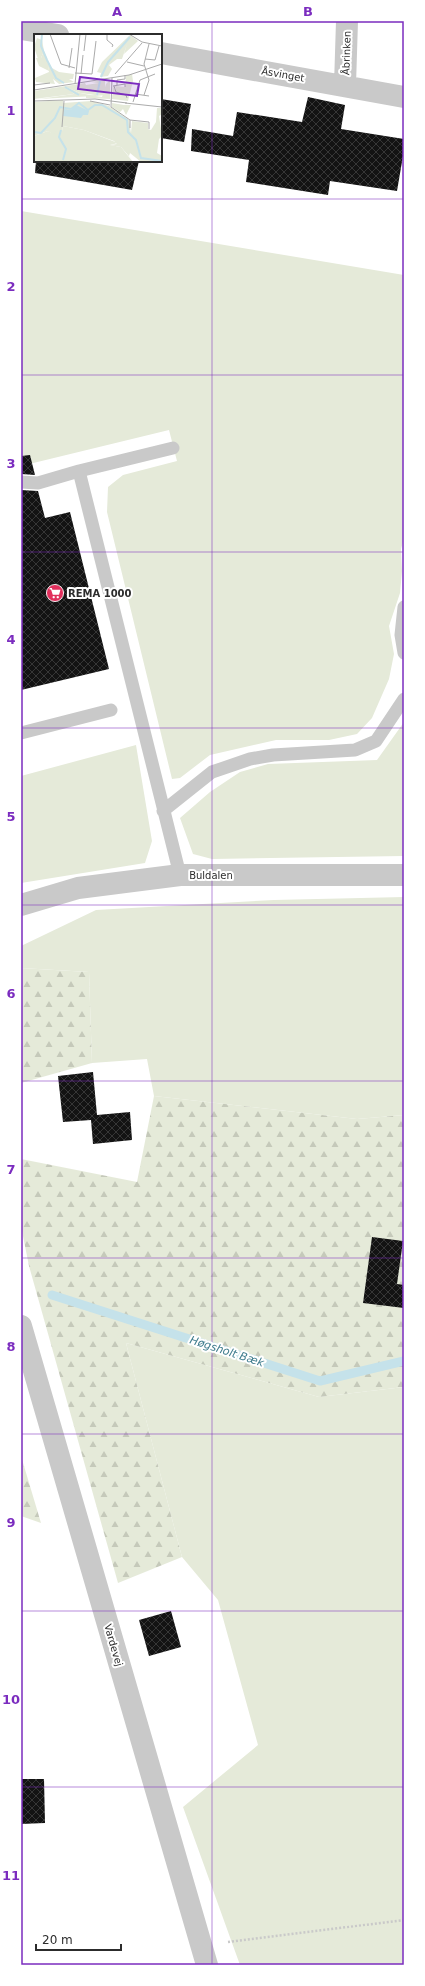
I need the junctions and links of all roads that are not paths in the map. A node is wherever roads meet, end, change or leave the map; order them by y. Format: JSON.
{"nodes":[{"id":1,"x":347,"y":21,"type":"edge"},
{"id":2,"x":21,"y":29,"type":"edge"},
{"id":3,"x":52,"y":34,"type":"edge"},
{"id":4,"x":162,"y":53,"type":"edge"},
{"id":5,"x":345,"y":85,"type":"junction"},
{"id":6,"x":404,"y":97,"type":"edge"},
{"id":7,"x":173,"y":448,"type":"dead end"},
{"id":8,"x":79,"y":471,"type":"junction"},
{"id":9,"x":21,"y":482,"type":"edge"},
{"id":10,"x":404,"y":607,"type":"edge"},
{"id":11,"x":404,"y":653,"type":"edge"},
{"id":12,"x":404,"y":699,"type":"edge"},
{"id":13,"x":111,"y":710,"type":"dead end"},
{"id":14,"x":21,"y":733,"type":"edge"},
{"id":15,"x":163,"y":811,"type":"junction"},
{"id":16,"x":404,"y":874,"type":"edge"},
{"id":17,"x":180,"y":875,"type":"junction"},
{"id":18,"x":21,"y":904,"type":"edge"},
{"id":19,"x":21,"y":1326,"type":"edge"},
{"id":20,"x":204,"y":1955,"type":"edge"}],
"edges":[{"from":1,"to":5,"type":"street","name":"Åbrinken"},
{"from":2,"to":3,"type":"street"},
{"from":4,"to":5,"type":"street","name":"Åsvinget"},
{"from":5,"to":6,"type":"street","name":"Åsvinget"},
{"from":7,"to":8,"type":"lane"},
{"from":8,"to":9,"type":"lane"},
{"from":8,"to":15,"type":"lane"},
{"from":10,"to":11,"type":"lane"},
{"from":12,"to":15,"type":"lane"},
{"from":13,"to":14,"type":"lane"},
{"from":15,"to":17,"type":"lane"},
{"from":16,"to":17,"type":"street","name":"Buldalen"},
{"from":17,"to":18,"type":"street","name":"Buldalen"},
{"from":19,"to":20,"type":"street","name":"Vardevej"}]}
